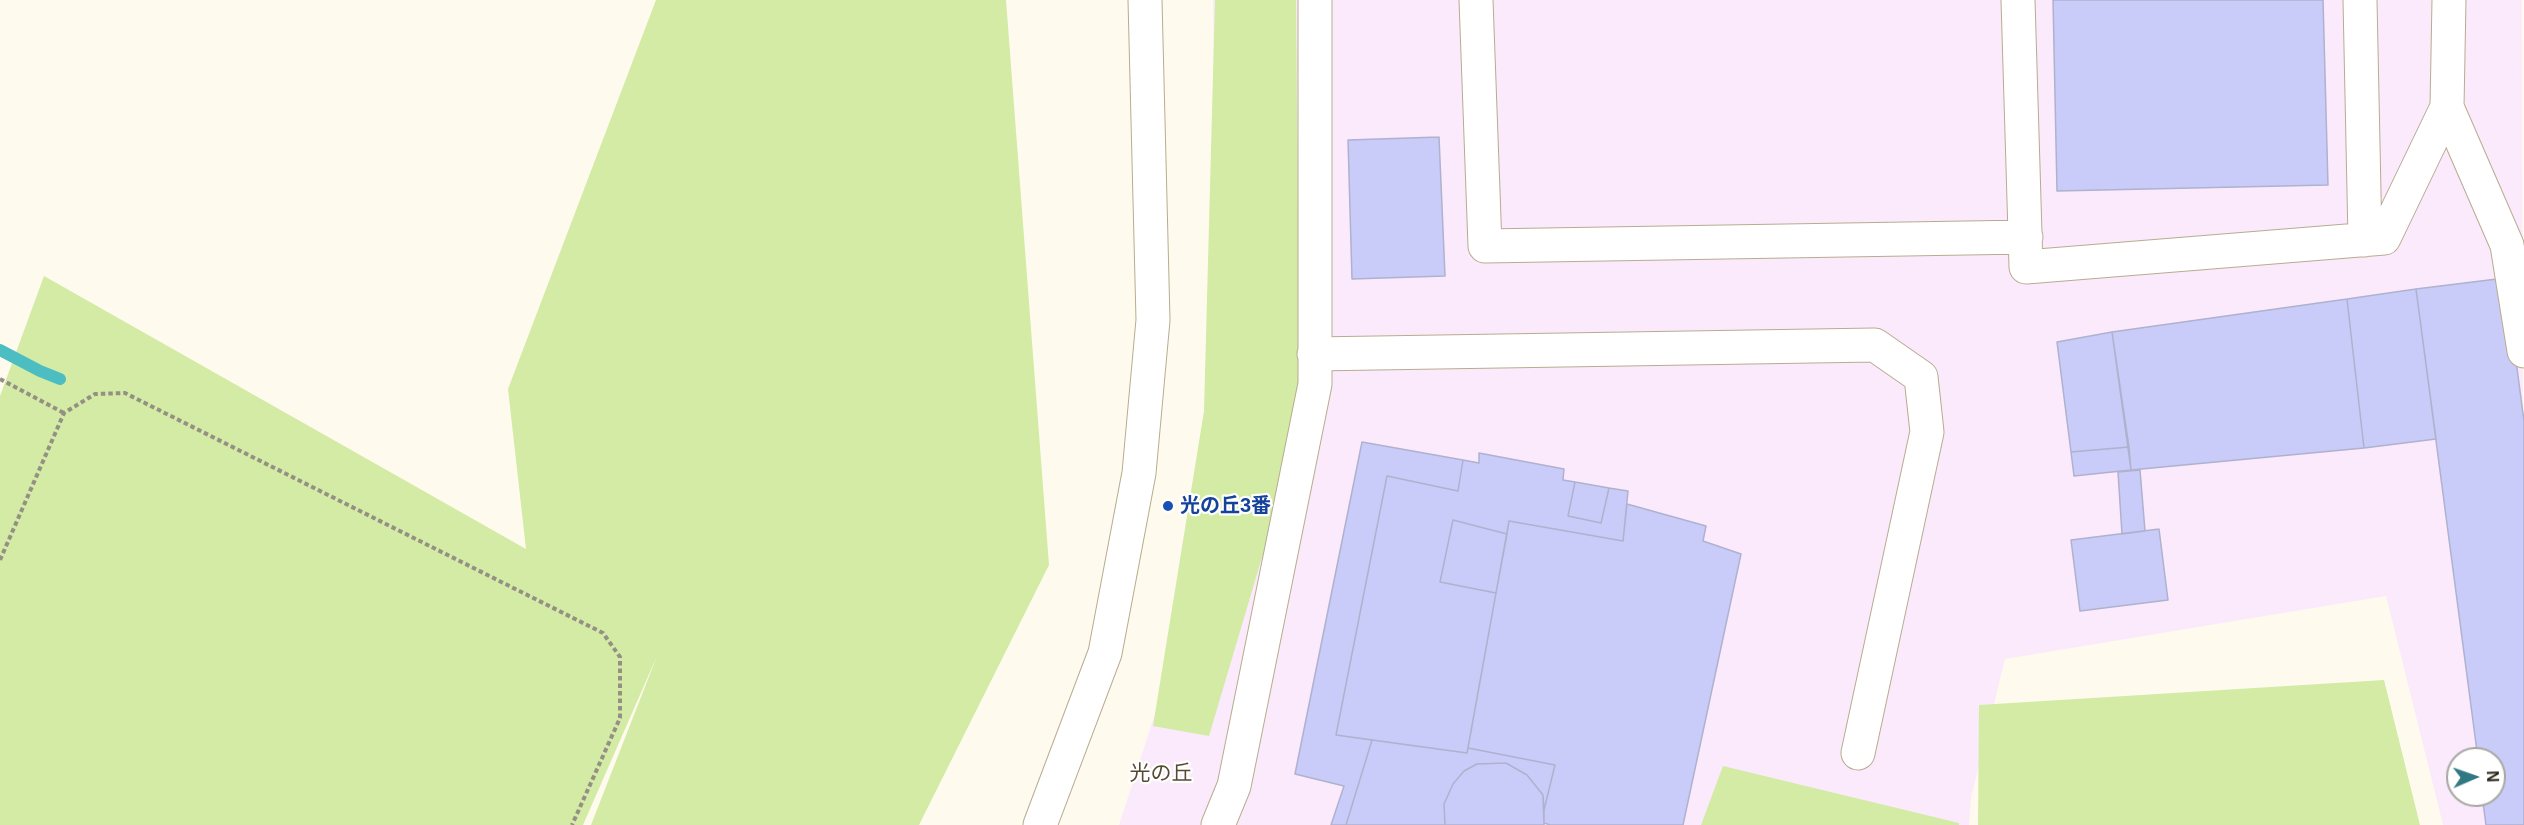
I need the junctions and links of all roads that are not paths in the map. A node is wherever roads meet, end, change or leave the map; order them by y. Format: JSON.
{"nodes":[{"id":1,"x":1145,"y":0,"type":"edge"},
{"id":2,"x":1315,"y":0,"type":"edge"},
{"id":3,"x":1476,"y":0,"type":"edge"},
{"id":4,"x":2018,"y":0,"type":"edge"},
{"id":5,"x":2360,"y":0,"type":"edge"},
{"id":6,"x":2449,"y":0,"type":"edge"},
{"id":7,"x":2447,"y":107,"type":"junction"},
{"id":8,"x":2026,"y":237,"type":"junction"},
{"id":9,"x":2365,"y":240,"type":"junction"},
{"id":10,"x":2524,"y":351,"type":"edge"},
{"id":11,"x":1314,"y":354,"type":"junction"},
{"id":12,"x":1858,"y":753,"type":"dead end"},
{"id":13,"x":1040,"y":825,"type":"edge"},
{"id":14,"x":1218,"y":825,"type":"edge"}],
"edges":[{"from":1,"to":13,"type":"street"},
{"from":2,"to":11,"type":"street"},
{"from":3,"to":8,"type":"street"},
{"from":4,"to":8,"type":"street"},
{"from":5,"to":9,"type":"street"},
{"from":6,"to":7,"type":"street"},
{"from":7,"to":9,"type":"street"},
{"from":7,"to":10,"type":"street"},
{"from":8,"to":9,"type":"street"},
{"from":11,"to":12,"type":"street"},
{"from":11,"to":14,"type":"street"}]}
